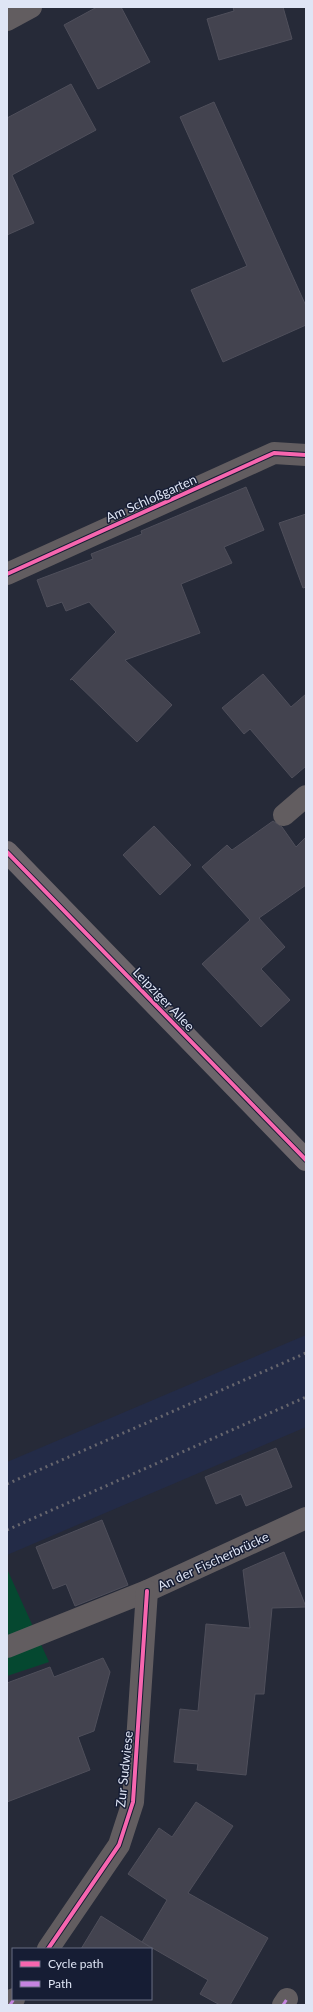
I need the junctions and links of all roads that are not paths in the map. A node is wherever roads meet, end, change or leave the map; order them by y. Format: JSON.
{"nodes":[{"id":1,"x":31,"y":7,"type":"edge"},
{"id":2,"x":7,"y":20,"type":"edge"},
{"id":3,"x":306,"y":455,"type":"edge"},
{"id":4,"x":7,"y":574,"type":"edge"},
{"id":5,"x":306,"y":796,"type":"edge"},
{"id":6,"x":284,"y":815,"type":"dead end"},
{"id":7,"x":7,"y":852,"type":"edge"},
{"id":8,"x":306,"y":1160,"type":"edge"},
{"id":9,"x":306,"y":1518,"type":"edge"},
{"id":10,"x":147,"y":1591,"type":"junction"},
{"id":11,"x":7,"y":1647,"type":"edge"},
{"id":12,"x":49,"y":1948,"type":"edge"}],
"edges":[{"from":1,"to":2,"type":"street"},
{"from":3,"to":4,"type":"street","name":"Am Schloßgarten"},
{"from":5,"to":6,"type":"street"},
{"from":7,"to":8,"type":"main road","name":"Leipziger Allee"},
{"from":9,"to":10,"type":"street","name":"An der Fischerbrücke"},
{"from":10,"to":11,"type":"street","name":"An der Fischerbrücke"},
{"from":10,"to":12,"type":"street","name":"Zur Sudwiese"}]}
